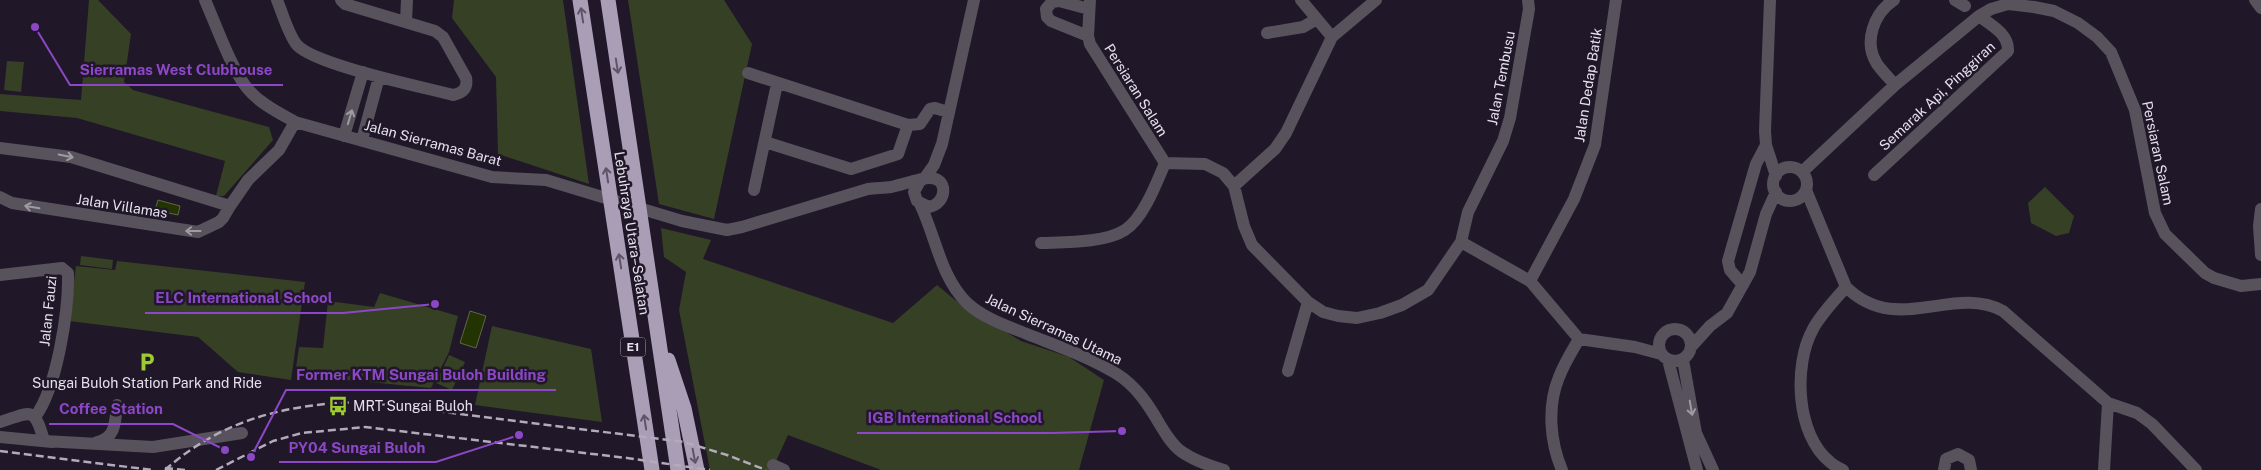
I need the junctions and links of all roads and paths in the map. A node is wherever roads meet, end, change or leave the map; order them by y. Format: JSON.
{"nodes":[{"id":1,"x":204,"y":0,"type":"edge"},
{"id":2,"x":277,"y":0,"type":"edge"},
{"id":3,"x":341,"y":0,"type":"edge"},
{"id":4,"x":406,"y":0,"type":"edge"},
{"id":5,"x":580,"y":0,"type":"edge"},
{"id":6,"x":608,"y":0,"type":"edge"},
{"id":7,"x":974,"y":0,"type":"edge"},
{"id":8,"x":1301,"y":0,"type":"edge"},
{"id":9,"x":1376,"y":0,"type":"edge"},
{"id":10,"x":1528,"y":0,"type":"edge"},
{"id":11,"x":1616,"y":0,"type":"edge"},
{"id":12,"x":1770,"y":0,"type":"edge"},
{"id":13,"x":1894,"y":0,"type":"edge"},
{"id":14,"x":2255,"y":0,"type":"edge"},
{"id":15,"x":1089,"y":5,"type":"edge"},
{"id":16,"x":2261,"y":8,"type":"edge"},
{"id":17,"x":1979,"y":16,"type":"junction"},
{"id":18,"x":1317,"y":19,"type":"junction"},
{"id":19,"x":406,"y":22,"type":"junction"},
{"id":20,"x":1267,"y":33,"type":"dead end"},
{"id":21,"x":1088,"y":36,"type":"junction"},
{"id":22,"x":1332,"y":37,"type":"junction"},
{"id":23,"x":363,"y":72,"type":"junction"},
{"id":24,"x":748,"y":73,"type":"dead end"},
{"id":25,"x":379,"y":76,"type":"junction"},
{"id":26,"x":777,"y":84,"type":"junction"},
{"id":27,"x":1895,"y":85,"type":"junction"},
{"id":28,"x":948,"y":112,"type":"junction"},
{"id":29,"x":295,"y":122,"type":"junction"},
{"id":30,"x":908,"y":125,"type":"junction"},
{"id":31,"x":945,"y":128,"type":"junction"},
{"id":32,"x":344,"y":136,"type":"junction"},
{"id":33,"x":362,"y":140,"type":"junction"},
{"id":34,"x":765,"y":142,"type":"junction"},
{"id":35,"x":0,"y":148,"type":"edge"},
{"id":36,"x":1769,"y":151,"type":"junction"},
{"id":37,"x":1166,"y":164,"type":"junction"},
{"id":38,"x":1788,"y":167,"type":"junction"},
{"id":39,"x":1802,"y":172,"type":"junction"},
{"id":40,"x":1874,"y":174,"type":"dead end"},
{"id":41,"x":1776,"y":176,"type":"junction"},
{"id":42,"x":922,"y":180,"type":"junction"},
{"id":43,"x":940,"y":183,"type":"junction"},
{"id":44,"x":1234,"y":186,"type":"junction"},
{"id":45,"x":890,"y":187,"type":"junction"},
{"id":46,"x":754,"y":190,"type":"dead end"},
{"id":47,"x":1806,"y":190,"type":"junction"},
{"id":48,"x":1776,"y":192,"type":"junction"},
{"id":49,"x":0,"y":197,"type":"edge"},
{"id":50,"x":918,"y":200,"type":"junction"},
{"id":51,"x":1792,"y":200,"type":"junction"},
{"id":52,"x":938,"y":204,"type":"junction"},
{"id":53,"x":230,"y":206,"type":"junction"},
{"id":54,"x":2261,"y":209,"type":"edge"},
{"id":55,"x":1766,"y":214,"type":"junction"},
{"id":56,"x":1816,"y":214,"type":"junction"},
{"id":57,"x":934,"y":237,"type":"junction"},
{"id":58,"x":1461,"y":242,"type":"junction"},
{"id":59,"x":1041,"y":243,"type":"dead end"},
{"id":60,"x":2261,"y":255,"type":"edge"},
{"id":61,"x":0,"y":276,"type":"edge"},
{"id":62,"x":1530,"y":281,"type":"junction"},
{"id":63,"x":1743,"y":284,"type":"junction"},
{"id":64,"x":2261,"y":284,"type":"edge"},
{"id":65,"x":1846,"y":287,"type":"junction"},
{"id":66,"x":1308,"y":302,"type":"junction"},
{"id":67,"x":1710,"y":326,"type":"junction"},
{"id":68,"x":1681,"y":330,"type":"junction"},
{"id":69,"x":1579,"y":338,"type":"junction"},
{"id":70,"x":1660,"y":340,"type":"junction"},
{"id":71,"x":659,"y":344,"type":"junction"},
{"id":72,"x":1634,"y":347,"type":"junction"},
{"id":73,"x":1691,"y":347,"type":"junction"},
{"id":74,"x":1665,"y":357,"type":"junction"},
{"id":75,"x":1683,"y":360,"type":"junction"},
{"id":76,"x":1288,"y":371,"type":"dead end"},
{"id":77,"x":2108,"y":403,"type":"junction"},
{"id":78,"x":118,"y":405,"type":"dead end"},
{"id":79,"x":35,"y":417,"type":"junction"},
{"id":80,"x":0,"y":422,"type":"edge"},
{"id":81,"x":242,"y":433,"type":"dead end"},
{"id":82,"x":0,"y":437,"type":"edge"},
{"id":83,"x":652,"y":470,"type":"edge"},
{"id":84,"x":678,"y":470,"type":"edge"},
{"id":85,"x":696,"y":470,"type":"edge"},
{"id":86,"x":1224,"y":470,"type":"edge"},
{"id":87,"x":1562,"y":470,"type":"edge"},
{"id":88,"x":1697,"y":470,"type":"edge"},
{"id":89,"x":1713,"y":470,"type":"edge"},
{"id":90,"x":1843,"y":470,"type":"edge"},
{"id":91,"x":1944,"y":470,"type":"edge"},
{"id":92,"x":1971,"y":470,"type":"edge"},
{"id":93,"x":2104,"y":470,"type":"edge"},
{"id":94,"x":2196,"y":470,"type":"edge"}],
"edges":[{"from":1,"to":29,"type":"street","name":"Jalan Sierramas Barat"},
{"from":2,"to":23,"type":"street"},
{"from":3,"to":19,"type":"street"},
{"from":4,"to":19,"type":"street"},
{"from":83,"to":5,"type":"highway","name":"Lebuhraya Utara–Selatan","number":"E1","one_way":true},
{"from":6,"to":71,"type":"highway","name":"Lebuhraya Utara–Selatan","number":"E1","one_way":true},
{"from":7,"to":28,"type":"street"},
{"from":8,"to":18,"type":"street"},
{"from":9,"to":22,"type":"street"},
{"from":10,"to":58,"type":"street","name":"Jalan Tembusu"},
{"from":11,"to":62,"type":"street","name":"Jalan Dedap Batik"},
{"from":12,"to":36,"type":"street"},
{"from":13,"to":27,"type":"street"},
{"from":14,"to":16,"type":"street"},
{"from":15,"to":21,"type":"street","name":"Persiaran Salam"},
{"from":15,"to":21,"type":"street"},
{"from":17,"to":27,"type":"street","name":"Persiaran Salam"},
{"from":17,"to":40,"type":"street","name":"Semarak Api, Pinggiran"},
{"from":17,"to":64,"type":"street","name":"Persiaran Salam"},
{"from":18,"to":20,"type":"street"},
{"from":18,"to":22,"type":"street"},
{"from":19,"to":25,"type":"street"},
{"from":21,"to":37,"type":"street","name":"Persiaran Salam"},
{"from":22,"to":44,"type":"street"},
{"from":23,"to":25,"type":"street"},
{"from":32,"to":23,"type":"street","one_way":true},
{"from":24,"to":26,"type":"street"},
{"from":25,"to":33,"type":"street"},
{"from":26,"to":30,"type":"street"},
{"from":26,"to":34,"type":"street"},
{"from":27,"to":39,"type":"street","name":"Persiaran Salam"},
{"from":28,"to":30,"type":"street"},
{"from":28,"to":31,"type":"street"},
{"from":29,"to":32,"type":"street","name":"Jalan Sierramas Barat"},
{"from":29,"to":53,"type":"street","name":"Jalan Villamas"},
{"from":30,"to":34,"type":"street"},
{"from":31,"to":42,"type":"street"},
{"from":31,"to":43,"type":"street"},
{"from":32,"to":33,"type":"street","name":"Jalan Sierramas Barat"},
{"from":33,"to":45,"type":"street","name":"Jalan Sierramas Barat"},
{"from":34,"to":46,"type":"street"},
{"from":35,"to":53,"type":"street","name":"Jalan Villamas","one_way":true},
{"from":36,"to":38,"type":"street"},
{"from":36,"to":41,"type":"street"},
{"from":36,"to":63,"type":"street"},
{"from":37,"to":44,"type":"street"},
{"from":37,"to":59,"type":"street"},
{"from":38,"to":39,"type":"street"},
{"from":38,"to":41,"type":"street"},
{"from":39,"to":47,"type":"street"},
{"from":41,"to":48,"type":"street"},
{"from":42,"to":43,"type":"street"},
{"from":42,"to":45,"type":"street","name":"Jalan Sierramas Barat"},
{"from":42,"to":50,"type":"street"},
{"from":43,"to":52,"type":"street"},
{"from":44,"to":66,"type":"street"},
{"from":45,"to":50,"type":"street","name":"Jalan Sierramas Barat"},
{"from":47,"to":51,"type":"street"},
{"from":47,"to":56,"type":"street"},
{"from":48,"to":51,"type":"street"},
{"from":48,"to":55,"type":"street"},
{"from":53,"to":49,"type":"street","name":"Jalan Villamas","one_way":true},
{"from":50,"to":52,"type":"street"},
{"from":50,"to":57,"type":"street","name":"Jalan Sierramas Utama"},
{"from":51,"to":55,"type":"street"},
{"from":51,"to":56,"type":"street"},
{"from":52,"to":57,"type":"street","name":"Jalan Sierramas Utama"},
{"from":54,"to":60,"type":"street"},
{"from":55,"to":63,"type":"street"},
{"from":56,"to":65,"type":"street"},
{"from":57,"to":86,"type":"street","name":"Jalan Sierramas Utama"},
{"from":58,"to":62,"type":"street"},
{"from":58,"to":66,"type":"street"},
{"from":61,"to":79,"type":"street","name":"Jalan Fauzi"},
{"from":62,"to":69,"type":"street"},
{"from":63,"to":67,"type":"street"},
{"from":65,"to":77,"type":"street"},
{"from":65,"to":90,"type":"street"},
{"from":66,"to":76,"type":"street"},
{"from":67,"to":68,"type":"street"},
{"from":67,"to":73,"type":"street"},
{"from":68,"to":70,"type":"street"},
{"from":68,"to":73,"type":"street"},
{"from":69,"to":72,"type":"street"},
{"from":69,"to":87,"type":"street"},
{"from":70,"to":72,"type":"street"},
{"from":70,"to":74,"type":"street"},
{"from":71,"to":84,"type":"highway","name":"Lebuhraya Utara–Selatan","number":"E1"},
{"from":71,"to":85,"type":"highway","one_way":true},
{"from":72,"to":74,"type":"street"},
{"from":73,"to":75,"type":"street"},
{"from":74,"to":75,"type":"street"},
{"from":74,"to":88,"type":"street"},
{"from":75,"to":89,"type":"street","one_way":true},
{"from":77,"to":93,"type":"street"},
{"from":77,"to":94,"type":"street"},
{"from":78,"to":82,"type":"street"},
{"from":79,"to":80,"type":"street"},
{"from":79,"to":81,"type":"street"},
{"from":91,"to":92,"type":"street"}]}
